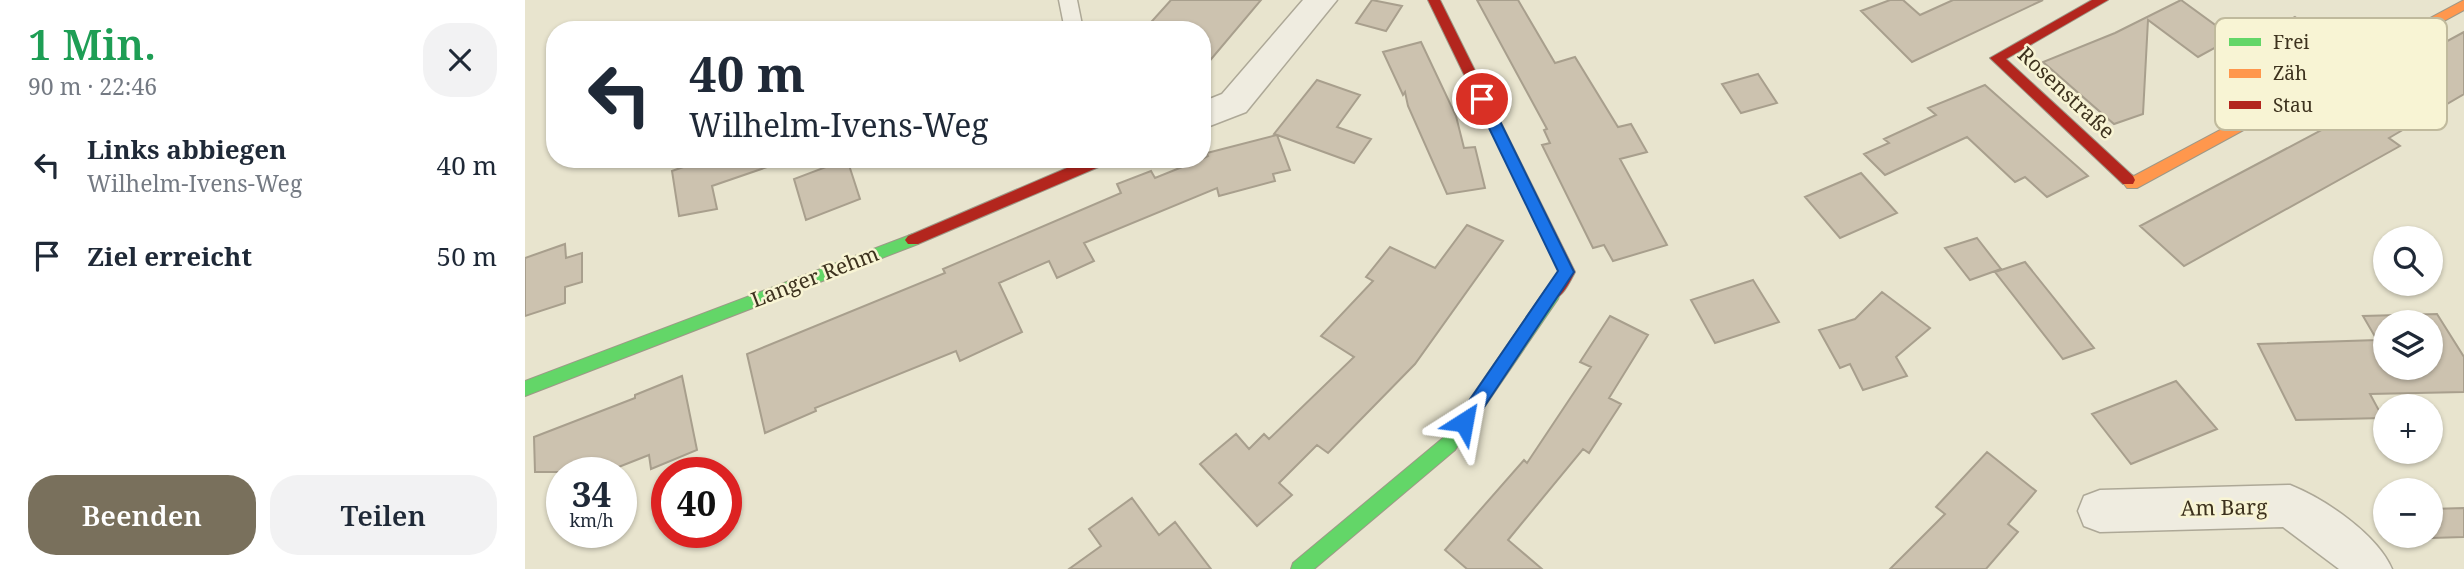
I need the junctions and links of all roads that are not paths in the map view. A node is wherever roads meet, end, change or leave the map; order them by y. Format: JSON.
{"nodes":[{"id":1,"x":1067,"y":0,"type":"edge"},
{"id":2,"x":1321,"y":0,"type":"edge"},
{"id":3,"x":1434,"y":0,"type":"edge"},
{"id":4,"x":2102,"y":0,"type":"edge"},
{"id":5,"x":2464,"y":4,"type":"edge"},
{"id":6,"x":2438,"y":18,"type":"edge"},
{"id":7,"x":1072,"y":21,"type":"edge"},
{"id":8,"x":1211,"y":112,"type":"edge"},
{"id":9,"x":2232,"y":130,"type":"edge"},
{"id":10,"x":1082,"y":168,"type":"edge"},
{"id":11,"x":525,"y":389,"type":"edge"},
{"id":12,"x":2100,"y":511,"type":"dead end"},
{"id":13,"x":1300,"y":569,"type":"edge"},
{"id":14,"x":2368,"y":569,"type":"edge"}],
"edges":[{"from":1,"to":7,"type":"lane"},
{"from":2,"to":8,"type":"street"},
{"from":3,"to":13,"type":"street"},
{"from":4,"to":9,"type":"street","name":"Rosenstraße"},
{"from":5,"to":6,"type":"street","name":"Rosenstraße"},
{"from":10,"to":11,"type":"street","name":"Langer Rehm"},
{"from":12,"to":14,"type":"street","name":"Am Barg"}]}
